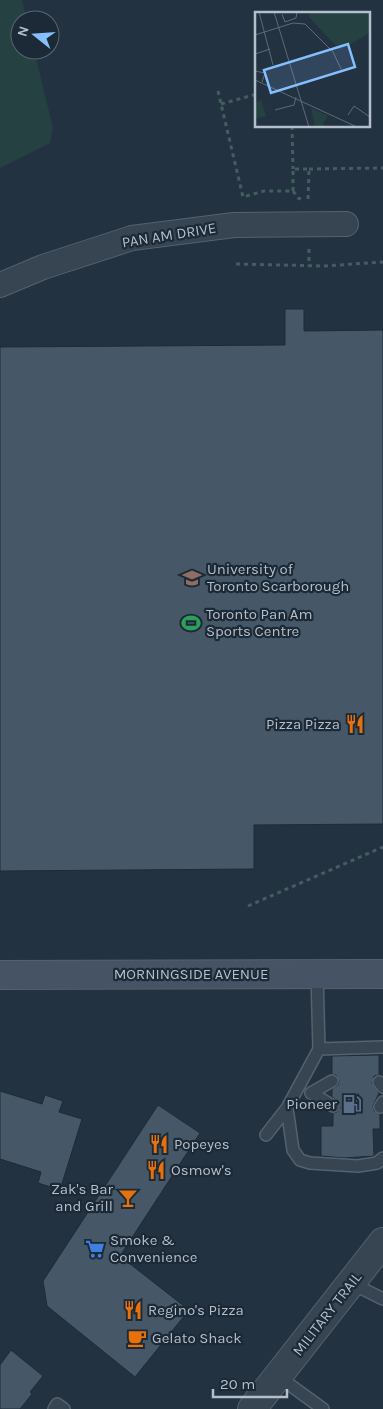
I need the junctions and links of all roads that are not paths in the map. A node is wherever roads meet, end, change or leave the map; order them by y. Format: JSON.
{"nodes":[{"id":1,"x":346,"y":224,"type":"dead end"},
{"id":2,"x":0,"y":285,"type":"edge"},
{"id":3,"x":0,"y":974,"type":"edge"},
{"id":4,"x":317,"y":974,"type":"junction"},
{"id":5,"x":383,"y":974,"type":"edge"},
{"id":6,"x":383,"y":1047,"type":"edge"},
{"id":7,"x":319,"y":1049,"type":"junction"},
{"id":8,"x":332,"y":1081,"type":"dead end"},
{"id":9,"x":296,"y":1093,"type":"junction"},
{"id":10,"x":311,"y":1093,"type":"junction"},
{"id":11,"x":333,"y":1106,"type":"dead end"},
{"id":12,"x":287,"y":1108,"type":"junction"},
{"id":13,"x":266,"y":1136,"type":"dead end"},
{"id":14,"x":383,"y":1158,"type":"edge"},
{"id":15,"x":383,"y":1242,"type":"edge"},
{"id":16,"x":351,"y":1283,"type":"junction"},
{"id":17,"x":383,"y":1299,"type":"edge"},
{"id":18,"x":279,"y":1377,"type":"junction"},
{"id":19,"x":54,"y":1409,"type":"edge"},
{"id":20,"x":64,"y":1409,"type":"edge"},
{"id":21,"x":252,"y":1409,"type":"edge"},
{"id":22,"x":323,"y":1409,"type":"edge"}],
"edges":[{"from":1,"to":2,"type":"street","name":"PAN AM DRIVE"},
{"from":3,"to":4,"type":"main road","name":"MORNINGSIDE AVENUE"},
{"from":4,"to":5,"type":"main road","name":"MORNINGSIDE AVENUE"},
{"from":4,"to":7,"type":"lane"},
{"from":6,"to":7,"type":"lane"},
{"from":7,"to":9,"type":"lane"},
{"from":8,"to":10,"type":"lane"},
{"from":9,"to":10,"type":"lane"},
{"from":9,"to":12,"type":"lane"},
{"from":10,"to":11,"type":"lane"},
{"from":12,"to":13,"type":"lane"},
{"from":12,"to":14,"type":"lane"},
{"from":15,"to":16,"type":"street","name":"MILITARY TRAIL"},
{"from":16,"to":17,"type":"lane"},
{"from":16,"to":18,"type":"street","name":"MILITARY TRAIL"},
{"from":18,"to":21,"type":"street","name":"MILITARY TRAIL"},
{"from":18,"to":22,"type":"lane"},
{"from":19,"to":20,"type":"lane"}]}
